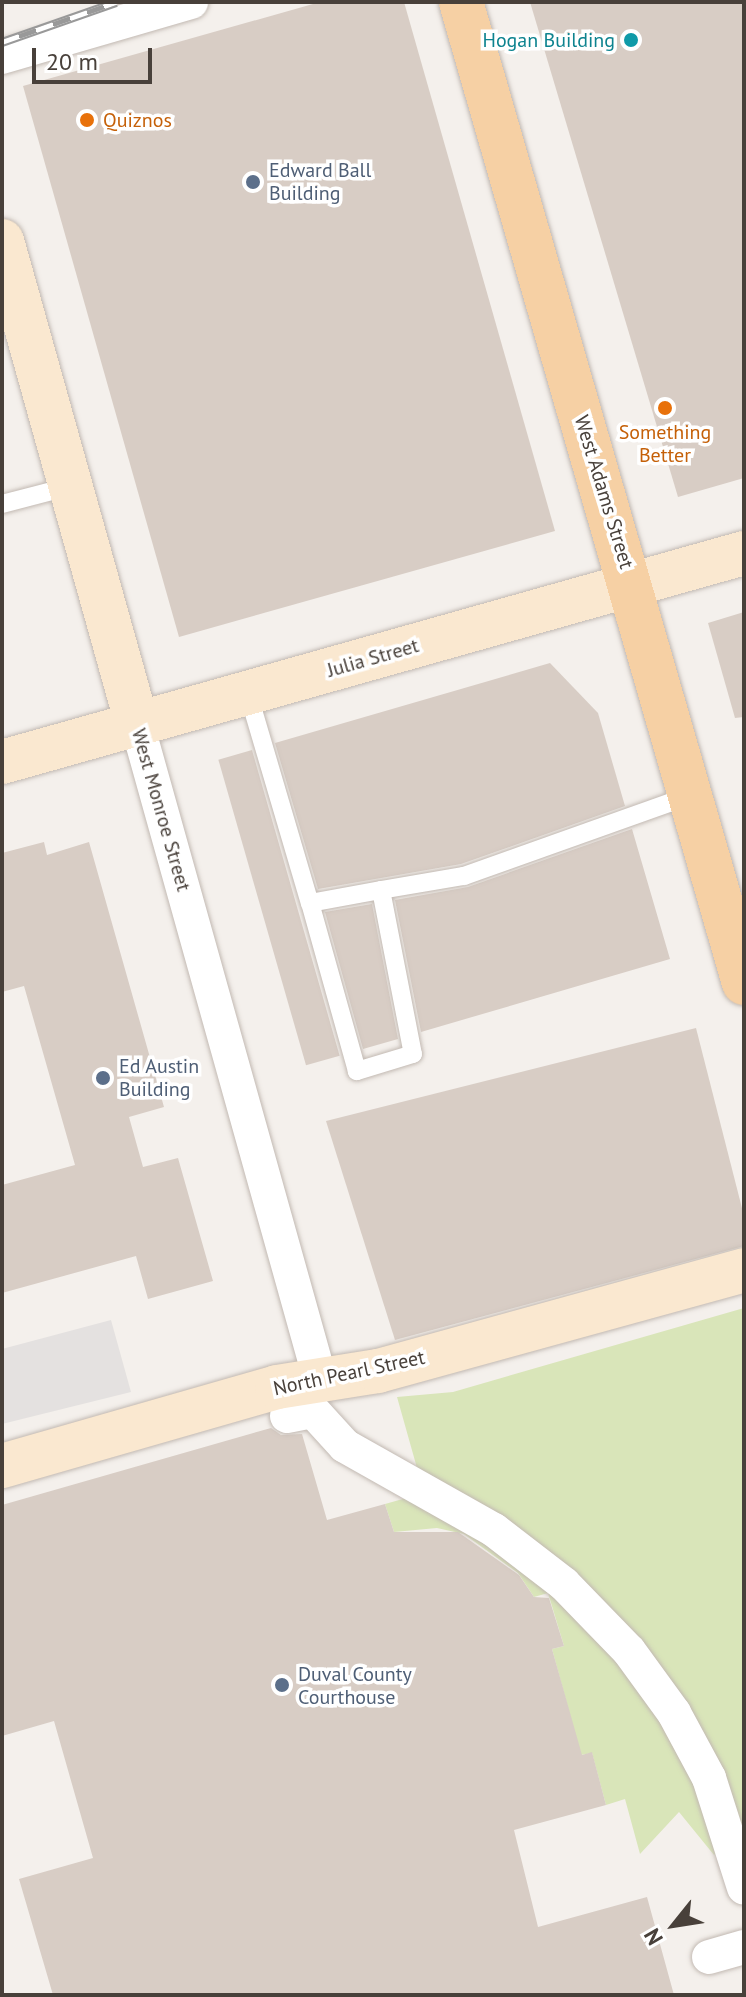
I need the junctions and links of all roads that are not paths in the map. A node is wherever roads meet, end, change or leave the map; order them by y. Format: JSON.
{"nodes":[{"id":1,"x":191,"y":2,"type":"edge"},
{"id":2,"x":461,"y":2,"type":"edge"},
{"id":3,"x":2,"y":57,"type":"edge"},
{"id":4,"x":2,"y":241,"type":"edge"},
{"id":5,"x":71,"y":486,"type":"junction"},
{"id":6,"x":2,"y":504,"type":"edge"},
{"id":7,"x":744,"y":553,"type":"edge"},
{"id":8,"x":632,"y":585,"type":"junction"},
{"id":9,"x":248,"y":693,"type":"junction"},
{"id":10,"x":137,"y":724,"type":"junction"},
{"id":11,"x":2,"y":762,"type":"edge"},
{"id":12,"x":692,"y":795,"type":"junction"},
{"id":13,"x":381,"y":890,"type":"junction"},
{"id":14,"x":310,"y":903,"type":"junction"},
{"id":15,"x":744,"y":983,"type":"edge"},
{"id":16,"x":744,"y":1270,"type":"edge"},
{"id":17,"x":320,"y":1379,"type":"junction"},
{"id":18,"x":287,"y":1416,"type":"dead end"},
{"id":19,"x":2,"y":1466,"type":"edge"},
{"id":20,"x":744,"y":1888,"type":"edge"},
{"id":21,"x":744,"y":1947,"type":"edge"},
{"id":22,"x":709,"y":1957,"type":"dead end"}],
"edges":[{"from":1,"to":3,"type":"street"},
{"from":2,"to":8,"type":"main road","name":"West Adams Street"},
{"from":4,"to":5,"type":"street","name":"West Monroe Street"},
{"from":5,"to":6,"type":"lane"},
{"from":5,"to":10,"type":"street","name":"West Monroe Street"},
{"from":7,"to":8,"type":"street","name":"Julia Street"},
{"from":8,"to":9,"type":"street","name":"Julia Street"},
{"from":8,"to":12,"type":"main road","name":"West Adams Street"},
{"from":9,"to":10,"type":"street","name":"Julia Street"},
{"from":9,"to":14,"type":"lane"},
{"from":10,"to":11,"type":"street","name":"Julia Street"},
{"from":10,"to":17,"type":"street","name":"West Monroe Street"},
{"from":12,"to":13,"type":"lane"},
{"from":12,"to":15,"type":"main road","name":"West Adams Street"},
{"from":13,"to":14,"type":"lane"},
{"from":13,"to":14,"type":"lane"},
{"from":16,"to":17,"type":"street","name":"North Pearl Street"},
{"from":17,"to":19,"type":"street","name":"North Pearl Street"},
{"from":18,"to":20,"type":"street"},
{"from":21,"to":22,"type":"street"}]}
